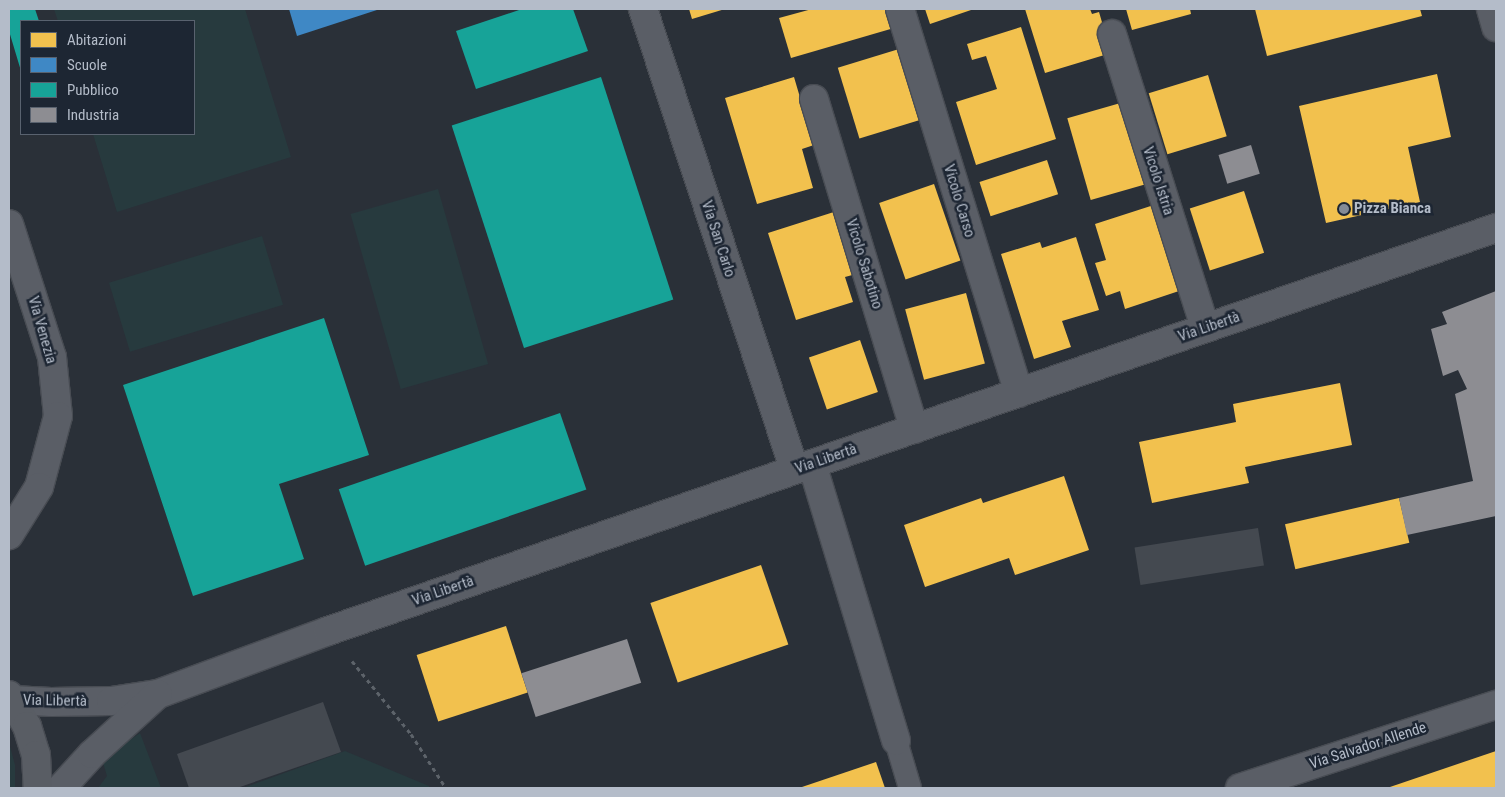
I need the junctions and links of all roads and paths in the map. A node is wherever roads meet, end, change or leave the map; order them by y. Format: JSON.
{"nodes":[{"id":1,"x":643,"y":9,"type":"edge"},
{"id":2,"x":900,"y":9,"type":"edge"},
{"id":3,"x":1491,"y":9,"type":"edge"},
{"id":4,"x":1496,"y":27,"type":"edge"},
{"id":5,"x":1112,"y":34,"type":"dead end"},
{"id":6,"x":814,"y":99,"type":"dead end"},
{"id":7,"x":9,"y":224,"type":"edge"},
{"id":8,"x":1496,"y":228,"type":"edge"},
{"id":9,"x":1205,"y":328,"type":"junction"},
{"id":10,"x":1019,"y":393,"type":"junction"},
{"id":11,"x":914,"y":429,"type":"junction"},
{"id":12,"x":44,"y":467,"type":"junction"},
{"id":13,"x":803,"y":467,"type":"junction"},
{"id":14,"x":9,"y":506,"type":"edge"},
{"id":15,"x":9,"y":535,"type":"edge"},
{"id":16,"x":328,"y":631,"type":"junction"},
{"id":17,"x":158,"y":694,"type":"junction"},
{"id":18,"x":10,"y":697,"type":"edge"},
{"id":19,"x":1496,"y":705,"type":"edge"},
{"id":20,"x":896,"y":741,"type":"joint"},
{"id":21,"x":38,"y":788,"type":"edge"},
{"id":22,"x":61,"y":788,"type":"edge"},
{"id":23,"x":446,"y":788,"type":"edge"},
{"id":24,"x":910,"y":788,"type":"edge"},
{"id":25,"x":1240,"y":788,"type":"edge"}],
"edges":[{"from":1,"to":13,"type":"street","name":"Via San Carlo"},
{"from":2,"to":10,"type":"street","name":"Vicolo Carso"},
{"from":3,"to":4,"type":"street"},
{"from":5,"to":9,"type":"street","name":"Vicolo Istria"},
{"from":6,"to":11,"type":"street","name":"Vicolo Sabotino"},
{"from":7,"to":12,"type":"street","name":"Via Venezia"},
{"from":8,"to":9,"type":"street","name":"Via Libertà"},
{"from":9,"to":10,"type":"street","name":"Via Libertà"},
{"from":10,"to":11,"type":"street","name":"Via Libertà"},
{"from":11,"to":13,"type":"street","name":"Via Libertà"},
{"from":12,"to":14,"type":"street","name":"Via Venezia"},
{"from":12,"to":15,"type":"street","name":"Via Venezia"},
{"from":13,"to":16,"type":"street","name":"Via Libertà"},
{"from":13,"to":20,"type":"street","name":"Via San Carlo"},
{"from":16,"to":17,"type":"street","name":"Via Libertà"},
{"from":16,"to":23,"type":"path"},
{"from":17,"to":18,"type":"street","name":"Via Libertà"},
{"from":17,"to":22,"type":"street","name":"Via Libertà"},
{"from":18,"to":21,"type":"main road"},
{"from":19,"to":25,"type":"street","name":"Via Salvador Allende"},
{"from":20,"to":24,"type":"lane"}]}
